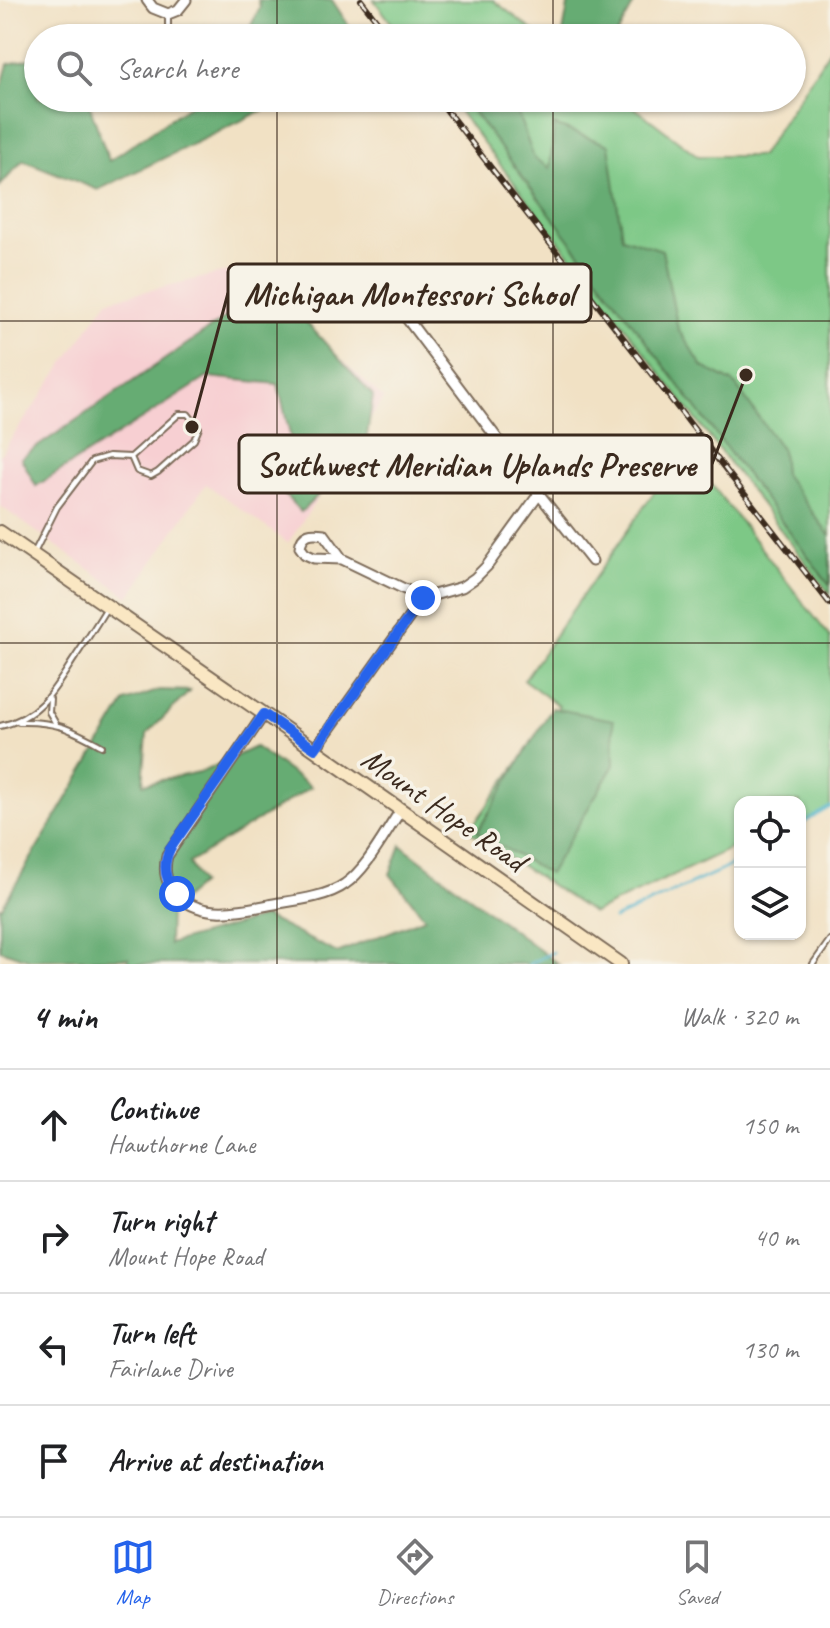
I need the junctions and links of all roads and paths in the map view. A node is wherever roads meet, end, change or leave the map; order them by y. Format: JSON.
{"nodes":[{"id":1,"x":147,"y":0,"type":"edge"},
{"id":2,"x":186,"y":0,"type":"edge"},
{"id":3,"x":168,"y":14,"type":"junction"},
{"id":4,"x":168,"y":24,"type":"edge"},
{"id":5,"x":405,"y":316,"type":"junction"},
{"id":6,"x":131,"y":457,"type":"junction"},
{"id":7,"x":539,"y":494,"type":"junction"},
{"id":8,"x":0,"y":532,"type":"edge"},
{"id":9,"x":33,"y":555,"type":"junction"},
{"id":10,"x":342,"y":559,"type":"dead end"},
{"id":11,"x":592,"y":561,"type":"dead end"},
{"id":12,"x":423,"y":598,"type":"junction"},
{"id":13,"x":107,"y":607,"type":"junction"},
{"id":14,"x":50,"y":697,"type":"junction"},
{"id":15,"x":264,"y":714,"type":"junction"},
{"id":16,"x":17,"y":722,"type":"junction"},
{"id":17,"x":57,"y":725,"type":"junction"},
{"id":18,"x":0,"y":726,"type":"edge"},
{"id":19,"x":102,"y":746,"type":"dead end"},
{"id":20,"x":315,"y":749,"type":"junction"},
{"id":21,"x":401,"y":810,"type":"junction"},
{"id":22,"x":830,"y":940,"type":"edge"},
{"id":23,"x":621,"y":964,"type":"edge"},
{"id":24,"x":813,"y":964,"type":"edge"}],
"edges":[{"from":1,"to":3,"type":"street"},
{"from":2,"to":3,"type":"street"},
{"from":3,"to":4,"type":"lane"},
{"from":5,"to":5,"type":"street"},
{"from":5,"to":7,"type":"street"},
{"from":6,"to":6,"type":"lane"},
{"from":6,"to":9,"type":"lane"},
{"from":7,"to":11,"type":"street"},
{"from":7,"to":12,"type":"street"},
{"from":8,"to":9,"type":"street","name":"Mount Hope Road"},
{"from":9,"to":13,"type":"street","name":"Mount Hope Road"},
{"from":10,"to":12,"type":"street"},
{"from":12,"to":20,"type":"street"},
{"from":13,"to":14,"type":"lane"},
{"from":13,"to":15,"type":"street","name":"Mount Hope Road"},
{"from":14,"to":16,"type":"lane"},
{"from":14,"to":17,"type":"lane"},
{"from":15,"to":20,"type":"street","name":"Mount Hope Road"},
{"from":15,"to":21,"type":"street"},
{"from":16,"to":17,"type":"lane"},
{"from":16,"to":18,"type":"lane"},
{"from":17,"to":19,"type":"lane"},
{"from":20,"to":21,"type":"street","name":"Mount Hope Road"},
{"from":21,"to":23,"type":"street","name":"Mount Hope Road"},
{"from":22,"to":24,"type":"lane"}]}
